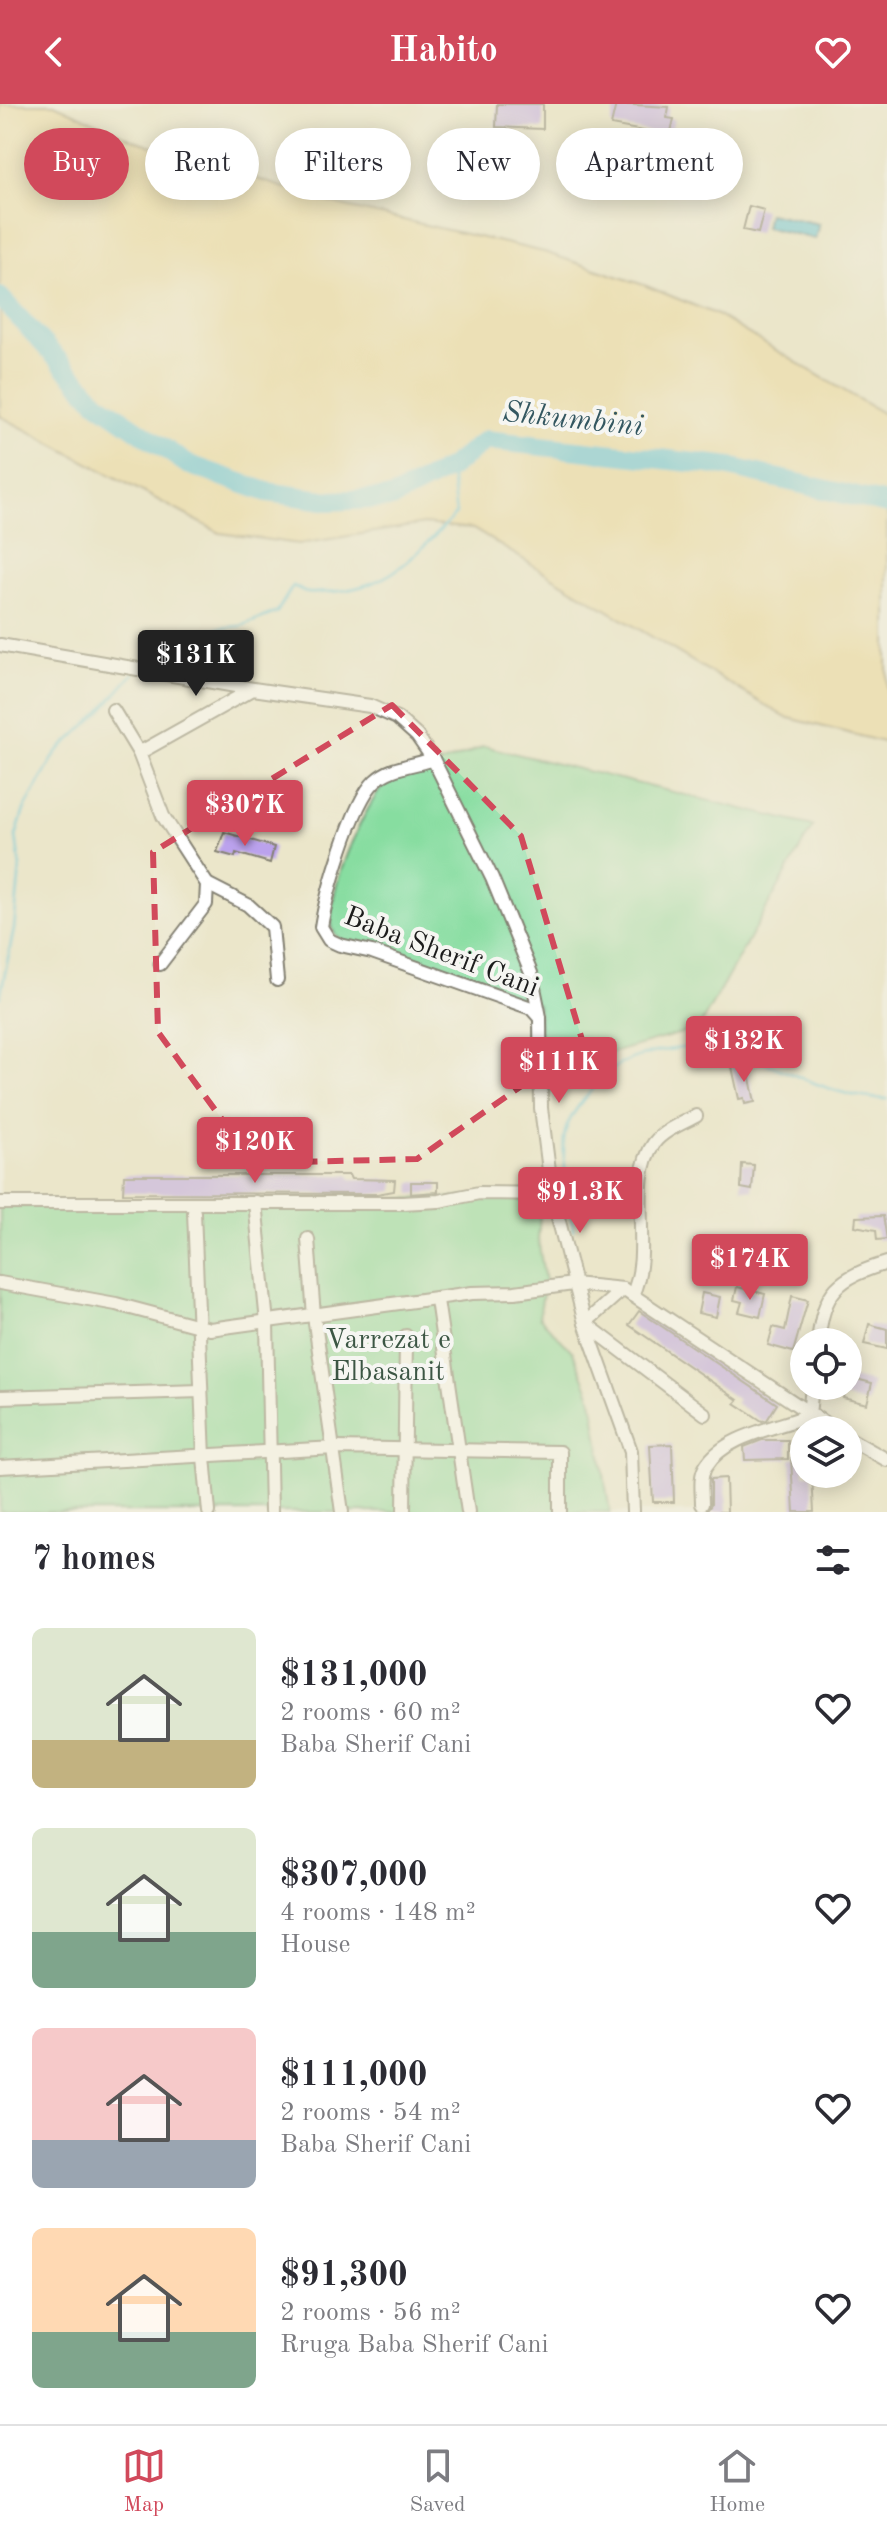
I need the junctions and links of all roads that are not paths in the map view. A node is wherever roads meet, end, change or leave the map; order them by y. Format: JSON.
{"nodes":[{"id":1,"x":0,"y":645,"type":"edge"},
{"id":2,"x":253,"y":689,"type":"junction"},
{"id":3,"x":113,"y":710,"type":"dead end"},
{"id":4,"x":139,"y":753,"type":"junction"},
{"id":5,"x":433,"y":759,"type":"junction"},
{"id":6,"x":207,"y":884,"type":"junction"},
{"id":7,"x":160,"y":964,"type":"dead end"},
{"id":8,"x":277,"y":980,"type":"dead end"},
{"id":9,"x":540,"y":1017,"type":"junction"},
{"id":10,"x":696,"y":1116,"type":"dead end"},
{"id":11,"x":552,"y":1194,"type":"junction"},
{"id":12,"x":255,"y":1202,"type":"junction"},
{"id":13,"x":0,"y":1203,"type":"edge"},
{"id":14,"x":194,"y":1212,"type":"dead end"},
{"id":15,"x":308,"y":1239,"type":"dead end"},
{"id":16,"x":887,"y":1263,"type":"edge"},
{"id":17,"x":0,"y":1283,"type":"edge"},
{"id":18,"x":573,"y":1284,"type":"junction"},
{"id":19,"x":628,"y":1292,"type":"junction"},
{"id":20,"x":437,"y":1300,"type":"junction"},
{"id":21,"x":314,"y":1316,"type":"junction"},
{"id":22,"x":267,"y":1323,"type":"junction"},
{"id":23,"x":585,"y":1323,"type":"junction"},
{"id":24,"x":200,"y":1326,"type":"junction"},
{"id":25,"x":821,"y":1328,"type":"edge"},
{"id":26,"x":406,"y":1336,"type":"dead end"},
{"id":27,"x":201,"y":1391,"type":"junction"},
{"id":28,"x":0,"y":1397,"type":"edge"},
{"id":29,"x":811,"y":1400,"type":"edge"},
{"id":30,"x":705,"y":1414,"type":"dead end"},
{"id":31,"x":809,"y":1415,"type":"junction"},
{"id":32,"x":862,"y":1446,"type":"edge"},
{"id":33,"x":335,"y":1448,"type":"junction"},
{"id":34,"x":405,"y":1448,"type":"junction"},
{"id":35,"x":458,"y":1449,"type":"junction"},
{"id":36,"x":270,"y":1454,"type":"junction"},
{"id":37,"x":204,"y":1457,"type":"junction"},
{"id":38,"x":887,"y":1460,"type":"edge"},
{"id":39,"x":0,"y":1467,"type":"edge"},
{"id":40,"x":702,"y":1504,"type":"dead end"},
{"id":41,"x":209,"y":1512,"type":"edge"},
{"id":42,"x":271,"y":1512,"type":"edge"},
{"id":43,"x":342,"y":1512,"type":"edge"},
{"id":44,"x":404,"y":1512,"type":"edge"},
{"id":45,"x":468,"y":1512,"type":"edge"},
{"id":46,"x":560,"y":1512,"type":"edge"},
{"id":47,"x":633,"y":1512,"type":"edge"}],
"edges":[{"from":1,"to":2,"type":"street"},
{"from":2,"to":4,"type":"street"},
{"from":2,"to":5,"type":"street"},
{"from":3,"to":4,"type":"street"},
{"from":4,"to":6,"type":"street"},
{"from":5,"to":9,"type":"street"},
{"from":5,"to":9,"type":"street","name":"Baba Sherif Cani"},
{"from":6,"to":7,"type":"street"},
{"from":6,"to":8,"type":"street"},
{"from":9,"to":11,"type":"street","name":"Baba Sherif Cani"},
{"from":10,"to":19,"type":"street"},
{"from":11,"to":12,"type":"street"},
{"from":11,"to":18,"type":"street","name":"Baba Sherif Cani"},
{"from":12,"to":13,"type":"street"},
{"from":12,"to":22,"type":"street"},
{"from":14,"to":24,"type":"street"},
{"from":15,"to":21,"type":"street"},
{"from":16,"to":25,"type":"street"},
{"from":17,"to":24,"type":"street"},
{"from":18,"to":19,"type":"street"},
{"from":18,"to":20,"type":"street"},
{"from":18,"to":23,"type":"street","name":"Baba Sherif Cani"},
{"from":19,"to":23,"type":"street"},
{"from":19,"to":31,"type":"street"},
{"from":20,"to":21,"type":"street"},
{"from":20,"to":35,"type":"street"},
{"from":21,"to":22,"type":"street"},
{"from":21,"to":33,"type":"street"},
{"from":22,"to":24,"type":"street"},
{"from":22,"to":36,"type":"street"},
{"from":23,"to":30,"type":"street"},
{"from":23,"to":47,"type":"street","name":"Baba Sherif Cani"},
{"from":24,"to":27,"type":"street"},
{"from":26,"to":34,"type":"street"},
{"from":27,"to":28,"type":"street"},
{"from":27,"to":37,"type":"street"},
{"from":29,"to":31,"type":"street"},
{"from":31,"to":40,"type":"street"},
{"from":32,"to":38,"type":"street"},
{"from":33,"to":34,"type":"street"},
{"from":33,"to":36,"type":"street"},
{"from":33,"to":43,"type":"street"},
{"from":34,"to":35,"type":"street"},
{"from":34,"to":44,"type":"street"},
{"from":35,"to":45,"type":"street"},
{"from":35,"to":46,"type":"street"},
{"from":36,"to":37,"type":"street"},
{"from":36,"to":42,"type":"street"},
{"from":37,"to":39,"type":"street"},
{"from":37,"to":41,"type":"street"}]}
